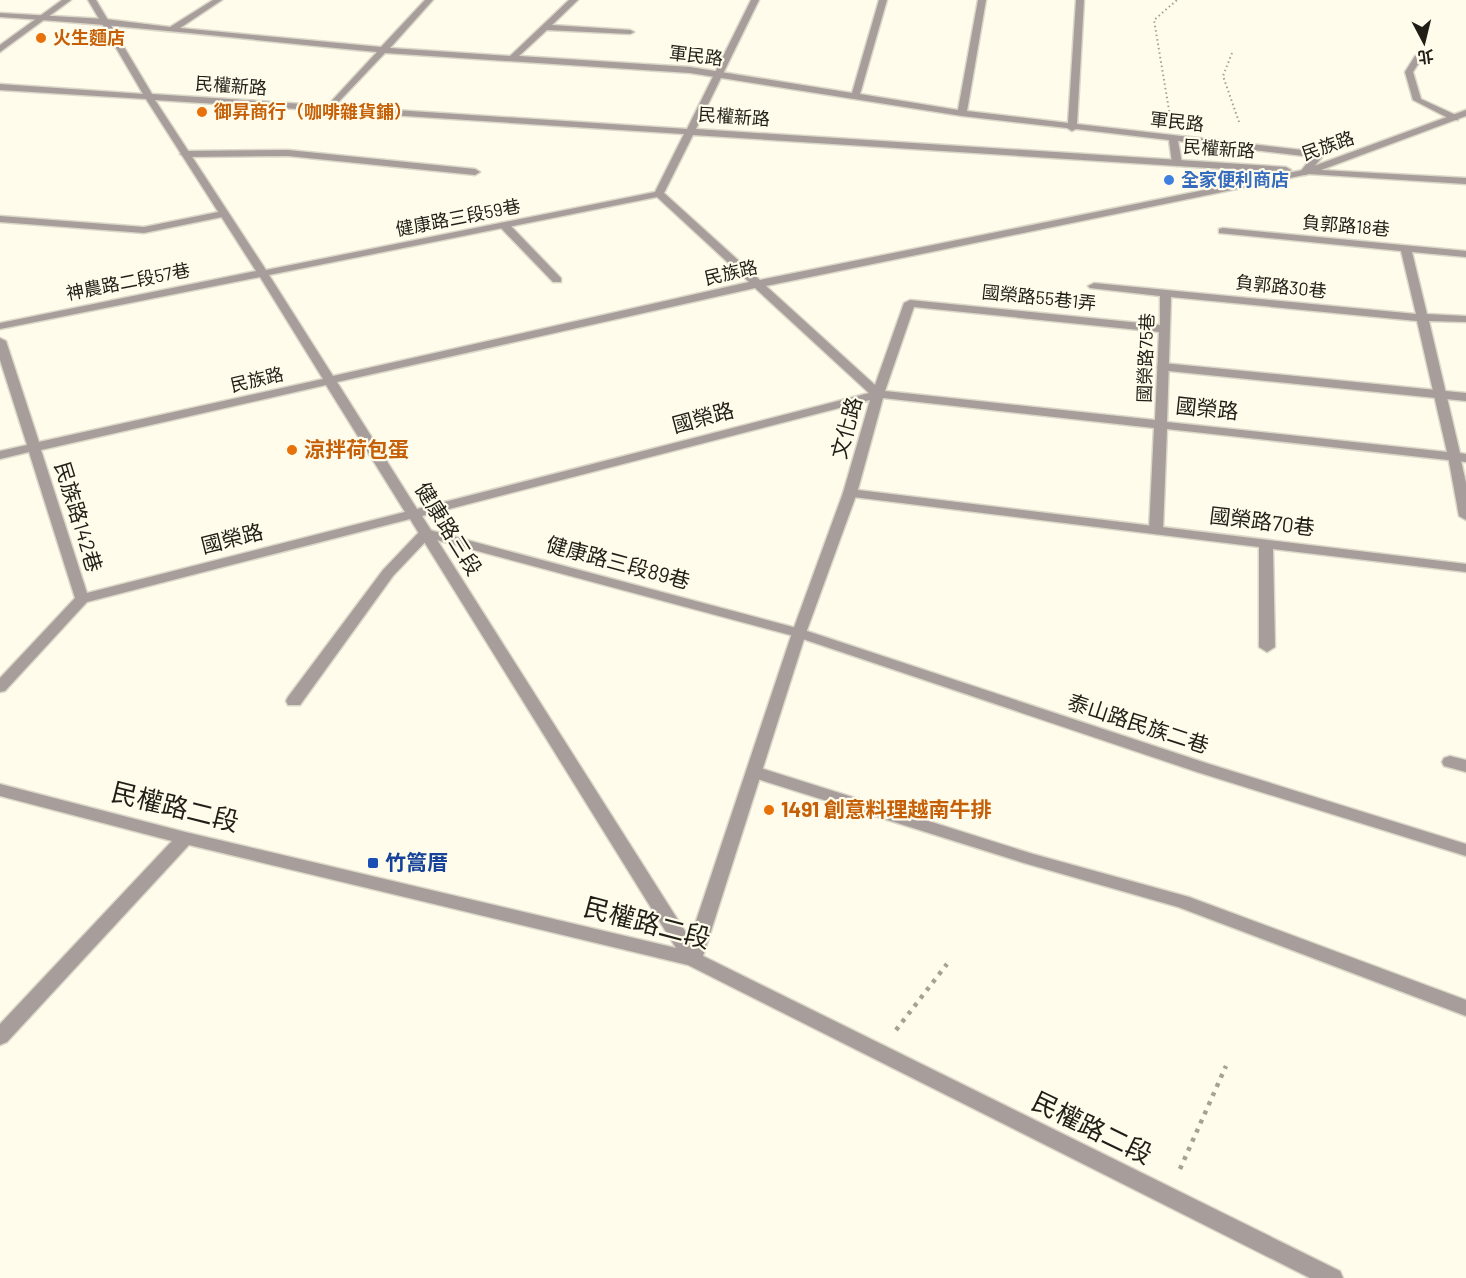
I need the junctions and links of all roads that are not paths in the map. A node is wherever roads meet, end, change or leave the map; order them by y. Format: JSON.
{"nodes":[{"id":1,"x":67,"y":0,"type":"edge"},
{"id":2,"x":92,"y":0,"type":"edge"},
{"id":3,"x":219,"y":0,"type":"edge"},
{"id":4,"x":429,"y":0,"type":"edge"},
{"id":5,"x":574,"y":0,"type":"edge"},
{"id":6,"x":755,"y":0,"type":"edge"},
{"id":7,"x":883,"y":0,"type":"edge"},
{"id":8,"x":982,"y":0,"type":"edge"},
{"id":9,"x":1080,"y":0,"type":"edge"},
{"id":10,"x":0,"y":15,"type":"edge"},
{"id":11,"x":45,"y":17,"type":"junction"},
{"id":12,"x":105,"y":21,"type":"junction"},
{"id":13,"x":544,"y":27,"type":"junction"},
{"id":14,"x":172,"y":29,"type":"junction"},
{"id":15,"x":630,"y":32,"type":"dead end"},
{"id":16,"x":0,"y":49,"type":"edge"},
{"id":17,"x":383,"y":50,"type":"junction"},
{"id":18,"x":1418,"y":58,"type":"dead end"},
{"id":19,"x":511,"y":59,"type":"junction"},
{"id":20,"x":717,"y":74,"type":"junction"},
{"id":21,"x":0,"y":87,"type":"edge"},
{"id":22,"x":149,"y":97,"type":"junction"},
{"id":23,"x":855,"y":97,"type":"junction"},
{"id":24,"x":329,"y":109,"type":"junction"},
{"id":25,"x":962,"y":113,"type":"junction"},
{"id":26,"x":1460,"y":116,"type":"edge"},
{"id":27,"x":1072,"y":128,"type":"junction"},
{"id":28,"x":692,"y":131,"type":"junction"},
{"id":29,"x":1173,"y":138,"type":"junction"},
{"id":30,"x":185,"y":154,"type":"junction"},
{"id":31,"x":1178,"y":163,"type":"junction"},
{"id":32,"x":475,"y":172,"type":"dead end"},
{"id":33,"x":1305,"y":172,"type":"junction"},
{"id":34,"x":1466,"y":181,"type":"edge"},
{"id":35,"x":659,"y":194,"type":"junction"},
{"id":36,"x":223,"y":214,"type":"junction"},
{"id":37,"x":0,"y":219,"type":"edge"},
{"id":38,"x":504,"y":225,"type":"junction"},
{"id":39,"x":1223,"y":231,"type":"dead end"},
{"id":40,"x":1406,"y":248,"type":"junction"},
{"id":41,"x":1466,"y":254,"type":"edge"},
{"id":42,"x":263,"y":273,"type":"junction"},
{"id":43,"x":557,"y":280,"type":"dead end"},
{"id":44,"x":757,"y":284,"type":"junction"},
{"id":45,"x":1094,"y":286,"type":"dead end"},
{"id":46,"x":1165,"y":293,"type":"junction"},
{"id":47,"x":1423,"y":317,"type":"junction"},
{"id":48,"x":1466,"y":320,"type":"edge"},
{"id":49,"x":0,"y":327,"type":"edge"},
{"id":50,"x":1164,"y":329,"type":"junction"},
{"id":51,"x":0,"y":341,"type":"edge"},
{"id":52,"x":1163,"y":367,"type":"junction"},
{"id":53,"x":330,"y":381,"type":"junction"},
{"id":54,"x":878,"y":394,"type":"junction"},
{"id":55,"x":1441,"y":394,"type":"junction"},
{"id":56,"x":1466,"y":397,"type":"edge"},
{"id":57,"x":1162,"y":425,"type":"junction"},
{"id":58,"x":34,"y":448,"type":"junction"},
{"id":59,"x":0,"y":455,"type":"edge"},
{"id":60,"x":1460,"y":457,"type":"edge"},
{"id":61,"x":850,"y":492,"type":"junction"},
{"id":62,"x":414,"y":515,"type":"junction"},
{"id":63,"x":1466,"y":516,"type":"edge"},
{"id":64,"x":1156,"y":530,"type":"junction"},
{"id":65,"x":426,"y":532,"type":"junction"},
{"id":66,"x":1266,"y":543,"type":"junction"},
{"id":67,"x":1466,"y":568,"type":"edge"},
{"id":68,"x":82,"y":599,"type":"junction"},
{"id":69,"x":799,"y":633,"type":"junction"},
{"id":70,"x":1267,"y":647,"type":"dead end"},
{"id":71,"x":0,"y":687,"type":"edge"},
{"id":72,"x":294,"y":701,"type":"dead end"},
{"id":73,"x":754,"y":772,"type":"junction"},
{"id":74,"x":0,"y":790,"type":"edge"},
{"id":75,"x":185,"y":838,"type":"junction"},
{"id":76,"x":1466,"y":850,"type":"edge"},
{"id":77,"x":693,"y":959,"type":"junction"},
{"id":78,"x":1466,"y":1008,"type":"edge"},
{"id":79,"x":0,"y":1038,"type":"edge"},
{"id":80,"x":1332,"y":1278,"type":"edge"}],
"edges":[{"from":1,"to":11,"type":"street"},
{"from":2,"to":12,"type":"street","name":"健康路三段"},
{"from":3,"to":14,"type":"street"},
{"from":4,"to":17,"type":"street"},
{"from":5,"to":13,"type":"street"},
{"from":6,"to":20,"type":"street"},
{"from":7,"to":23,"type":"street"},
{"from":8,"to":25,"type":"street"},
{"from":9,"to":27,"type":"street"},
{"from":10,"to":11,"type":"street","name":"軍民路"},
{"from":11,"to":12,"type":"street","name":"軍民路"},
{"from":11,"to":16,"type":"street"},
{"from":12,"to":14,"type":"street","name":"軍民路"},
{"from":12,"to":22,"type":"street","name":"健康路三段"},
{"from":13,"to":15,"type":"street"},
{"from":13,"to":19,"type":"street"},
{"from":14,"to":17,"type":"street","name":"軍民路"},
{"from":17,"to":19,"type":"street","name":"軍民路"},
{"from":17,"to":24,"type":"street"},
{"from":18,"to":26,"type":"street"},
{"from":19,"to":20,"type":"street","name":"軍民路"},
{"from":20,"to":23,"type":"street","name":"軍民路"},
{"from":20,"to":28,"type":"street"},
{"from":21,"to":22,"type":"street","name":"民權新路"},
{"from":22,"to":24,"type":"street","name":"民權新路"},
{"from":22,"to":30,"type":"street","name":"健康路三段"},
{"from":23,"to":25,"type":"street","name":"軍民路"},
{"from":24,"to":28,"type":"street","name":"民權新路"},
{"from":25,"to":27,"type":"street","name":"軍民路"},
{"from":26,"to":33,"type":"street","name":"民族路"},
{"from":27,"to":29,"type":"street","name":"軍民路"},
{"from":28,"to":31,"type":"street","name":"民權新路"},
{"from":28,"to":35,"type":"street"},
{"from":29,"to":31,"type":"street"},
{"from":29,"to":33,"type":"street","name":"軍民路"},
{"from":30,"to":32,"type":"street"},
{"from":30,"to":36,"type":"street","name":"健康路三段"},
{"from":31,"to":33,"type":"street","name":"民權新路"},
{"from":33,"to":34,"type":"street","name":"民權新路"},
{"from":33,"to":44,"type":"street","name":"民族路"},
{"from":35,"to":38,"type":"street","name":"健康路三段59巷"},
{"from":35,"to":44,"type":"street","name":"文化路"},
{"from":36,"to":37,"type":"street"},
{"from":36,"to":42,"type":"street","name":"健康路三段"},
{"from":38,"to":42,"type":"street","name":"健康路三段59巷"},
{"from":38,"to":43,"type":"street"},
{"from":39,"to":40,"type":"street","name":"負郭路18巷"},
{"from":40,"to":41,"type":"street","name":"負郭路18巷"},
{"from":40,"to":47,"type":"street"},
{"from":42,"to":49,"type":"street","name":"神農路二段57巷"},
{"from":42,"to":53,"type":"street","name":"健康路三段"},
{"from":44,"to":53,"type":"street","name":"民族路"},
{"from":44,"to":54,"type":"street","name":"文化路"},
{"from":45,"to":46,"type":"street","name":"負郭路30巷"},
{"from":46,"to":47,"type":"street","name":"負郭路30巷"},
{"from":46,"to":50,"type":"street","name":"國榮路75巷"},
{"from":47,"to":48,"type":"street","name":"負郭路30巷"},
{"from":47,"to":55,"type":"street"},
{"from":50,"to":52,"type":"street","name":"國榮路75巷"},
{"from":50,"to":54,"type":"street","name":"國榮路55巷1弄"},
{"from":51,"to":58,"type":"street","name":"民族路142巷"},
{"from":52,"to":55,"type":"street"},
{"from":52,"to":57,"type":"street","name":"國榮路75巷"},
{"from":53,"to":58,"type":"street","name":"民族路"},
{"from":53,"to":62,"type":"street","name":"健康路三段"},
{"from":54,"to":57,"type":"street","name":"國榮路"},
{"from":54,"to":61,"type":"street","name":"文化路"},
{"from":54,"to":62,"type":"street","name":"國榮路"},
{"from":55,"to":56,"type":"street"},
{"from":55,"to":60,"type":"street"},
{"from":57,"to":60,"type":"street","name":"國榮路"},
{"from":57,"to":64,"type":"street"},
{"from":58,"to":59,"type":"street","name":"民族路"},
{"from":58,"to":68,"type":"street","name":"民族路142巷"},
{"from":60,"to":63,"type":"street"},
{"from":61,"to":64,"type":"street","name":"國榮路70巷"},
{"from":61,"to":69,"type":"street","name":"文化路"},
{"from":62,"to":65,"type":"street","name":"健康路三段"},
{"from":62,"to":68,"type":"street","name":"國榮路"},
{"from":64,"to":66,"type":"street","name":"國榮路70巷"},
{"from":65,"to":69,"type":"street","name":"健康路三段89巷"},
{"from":65,"to":72,"type":"street"},
{"from":65,"to":77,"type":"street","name":"健康路三段"},
{"from":66,"to":67,"type":"street","name":"國榮路70巷"},
{"from":66,"to":70,"type":"street"},
{"from":68,"to":71,"type":"street"},
{"from":69,"to":73,"type":"street","name":"文化路"},
{"from":69,"to":76,"type":"street","name":"泰山路民族二巷"},
{"from":73,"to":77,"type":"street","name":"文化路"},
{"from":73,"to":78,"type":"street"},
{"from":74,"to":75,"type":"street","name":"民權路二段"},
{"from":75,"to":77,"type":"street","name":"民權路二段"},
{"from":75,"to":79,"type":"street"},
{"from":77,"to":80,"type":"street","name":"民權路二段"}]}
